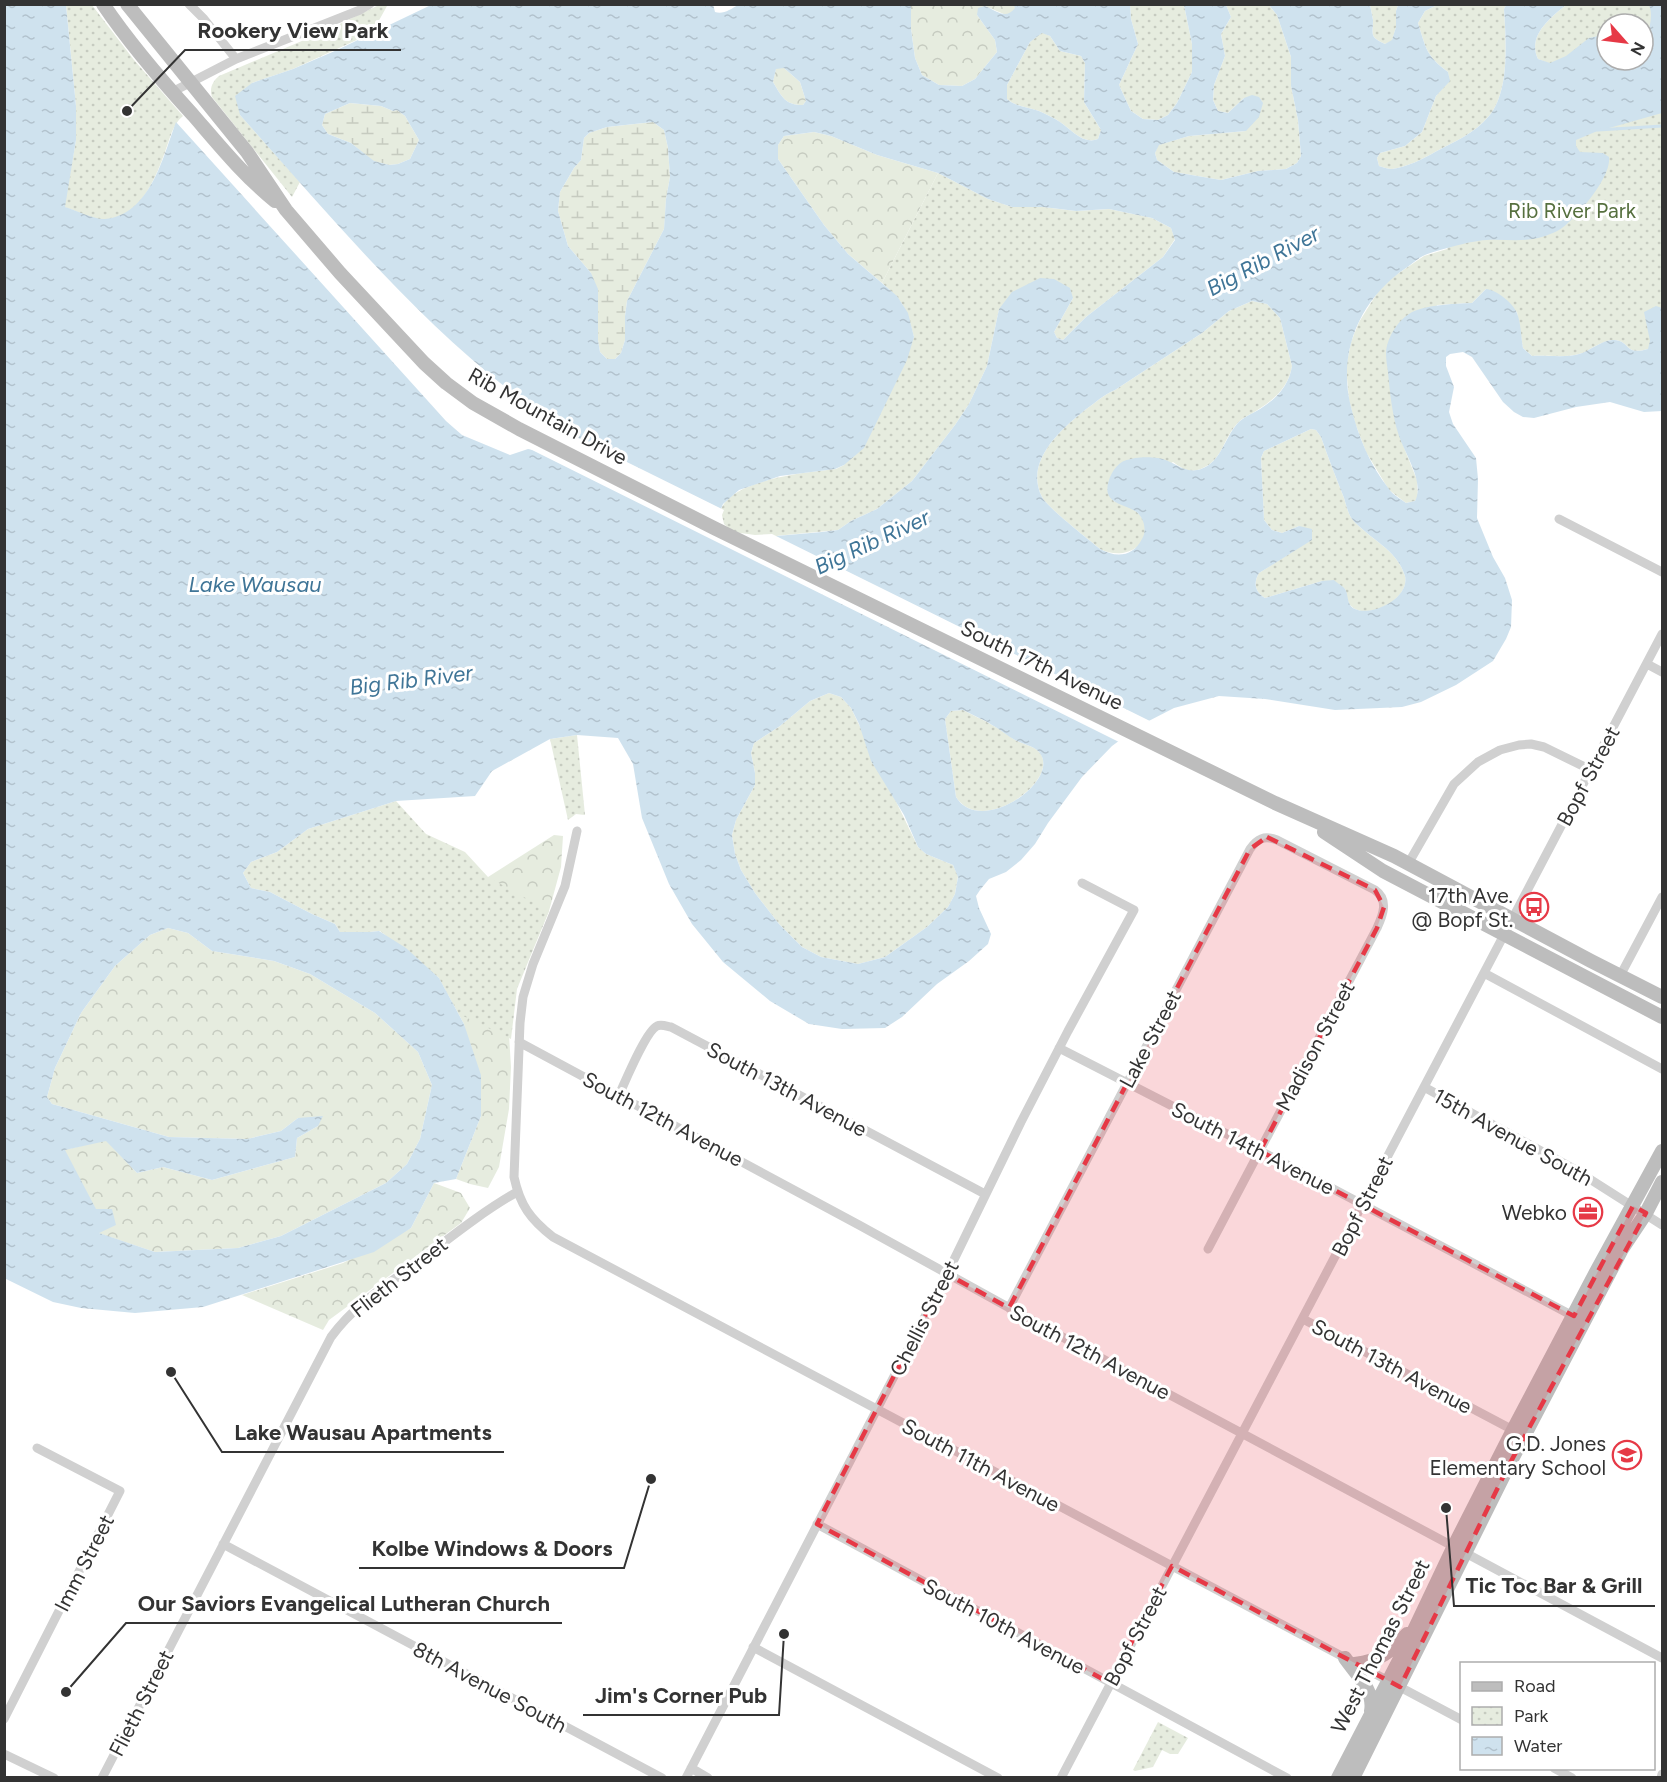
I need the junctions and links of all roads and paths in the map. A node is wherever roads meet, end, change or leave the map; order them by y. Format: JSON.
{"nodes":[{"id":1,"x":103,"y":4,"type":"edge"},
{"id":2,"x":127,"y":4,"type":"edge"},
{"id":3,"x":189,"y":4,"type":"edge"},
{"id":4,"x":370,"y":4,"type":"edge"},
{"id":5,"x":236,"y":59,"type":"junction"},
{"id":6,"x":189,"y":82,"type":"junction"},
{"id":7,"x":172,"y":92,"type":"junction"},
{"id":8,"x":286,"y":210,"type":"junction"},
{"id":9,"x":1559,"y":519,"type":"dead end"},
{"id":10,"x":776,"y":558,"type":"joint"},
{"id":11,"x":1662,"y":572,"type":"edge"},
{"id":12,"x":1662,"y":634,"type":"edge"},
{"id":13,"x":1647,"y":664,"type":"junction"},
{"id":14,"x":1662,"y":672,"type":"edge"},
{"id":15,"x":1591,"y":770,"type":"junction"},
{"id":16,"x":1290,"y":810,"type":"junction"},
{"id":17,"x":577,"y":831,"type":"dead end"},
{"id":18,"x":1408,"y":864,"type":"junction"},
{"id":19,"x":1327,"y":866,"type":"joint"},
{"id":20,"x":1082,"y":883,"type":"dead end"},
{"id":21,"x":1662,"y":897,"type":"edge"},
{"id":22,"x":1512,"y":919,"type":"junction"},
{"id":23,"x":1504,"y":934,"type":"junction"},
{"id":24,"x":1484,"y":974,"type":"junction"},
{"id":25,"x":1620,"y":976,"type":"junction"},
{"id":26,"x":1662,"y":997,"type":"edge"},
{"id":27,"x":1662,"y":1017,"type":"edge"},
{"id":28,"x":519,"y":1042,"type":"junction"},
{"id":29,"x":1059,"y":1048,"type":"junction"},
{"id":30,"x":1662,"y":1069,"type":"edge"},
{"id":31,"x":1127,"y":1083,"type":"junction"},
{"id":32,"x":1424,"y":1087,"type":"junction"},
{"id":33,"x":619,"y":1095,"type":"junction"},
{"id":34,"x":1260,"y":1151,"type":"junction"},
{"id":35,"x":1662,"y":1151,"type":"edge"},
{"id":36,"x":1662,"y":1182,"type":"edge"},
{"id":37,"x":517,"y":1192,"type":"junction"},
{"id":38,"x":985,"y":1194,"type":"junction"},
{"id":39,"x":1363,"y":1205,"type":"junction"},
{"id":40,"x":1633,"y":1206,"type":"junction"},
{"id":41,"x":1646,"y":1214,"type":"junction"},
{"id":42,"x":1662,"y":1226,"type":"edge"},
{"id":43,"x":1208,"y":1249,"type":"dead end"},
{"id":44,"x":947,"y":1274,"type":"junction"},
{"id":45,"x":1008,"y":1308,"type":"junction"},
{"id":46,"x":1574,"y":1316,"type":"junction"},
{"id":47,"x":1303,"y":1319,"type":"junction"},
{"id":48,"x":877,"y":1409,"type":"junction"},
{"id":49,"x":1513,"y":1430,"type":"junction"},
{"id":50,"x":1242,"y":1434,"type":"junction"},
{"id":51,"x":37,"y":1448,"type":"dead end"},
{"id":52,"x":817,"y":1524,"type":"junction"},
{"id":53,"x":224,"y":1544,"type":"junction"},
{"id":54,"x":1459,"y":1549,"type":"junction"},
{"id":55,"x":1172,"y":1566,"type":"junction"},
{"id":56,"x":1418,"y":1621,"type":"junction"},
{"id":57,"x":753,"y":1647,"type":"junction"},
{"id":58,"x":1662,"y":1658,"type":"edge"},
{"id":59,"x":1350,"y":1661,"type":"junction"},
{"id":60,"x":1110,"y":1683,"type":"junction"},
{"id":61,"x":1393,"y":1683,"type":"junction"},
{"id":62,"x":1371,"y":1712,"type":"junction"},
{"id":63,"x":4,"y":1719,"type":"edge"},
{"id":64,"x":1460,"y":1719,"type":"edge"},
{"id":65,"x":4,"y":1754,"type":"edge"},
{"id":66,"x":690,"y":1768,"type":"junction"},
{"id":67,"x":1558,"y":1770,"type":"edge"},
{"id":68,"x":54,"y":1778,"type":"edge"},
{"id":69,"x":102,"y":1778,"type":"edge"},
{"id":70,"x":662,"y":1778,"type":"edge"},
{"id":71,"x":686,"y":1778,"type":"edge"},
{"id":72,"x":708,"y":1778,"type":"edge"},
{"id":73,"x":998,"y":1778,"type":"edge"},
{"id":74,"x":1061,"y":1778,"type":"edge"},
{"id":75,"x":1287,"y":1778,"type":"edge"},
{"id":76,"x":1338,"y":1778,"type":"edge"},
{"id":77,"x":1353,"y":1778,"type":"edge"},
{"id":78,"x":1572,"y":1778,"type":"edge"}],
"edges":[{"from":1,"to":7,"type":"main road","name":"Rib Mountain Drive"},
{"from":2,"to":6,"type":"main road","name":"Rib Mountain Drive"},
{"from":3,"to":5,"type":"street"},
{"from":4,"to":5,"type":"street"},
{"from":5,"to":6,"type":"street"},
{"from":6,"to":7,"type":"street"},
{"from":6,"to":8,"type":"main road","name":"Rib Mountain Drive"},
{"from":7,"to":8,"type":"main road","name":"Rib Mountain Drive"},
{"from":8,"to":10,"type":"main road","name":"Rib Mountain Drive"},
{"from":9,"to":11,"type":"street"},
{"from":10,"to":16,"type":"main road","name":"South 17th Avenue"},
{"from":12,"to":13,"type":"street","name":"Bopf Street"},
{"from":13,"to":14,"type":"street"},
{"from":13,"to":15,"type":"street","name":"Bopf Street"},
{"from":15,"to":18,"type":"street"},
{"from":15,"to":22,"type":"street","name":"Bopf Street"},
{"from":16,"to":18,"type":"main road","name":"South 17th Avenue"},
{"from":16,"to":23,"type":"main road","name":"South 17th Avenue"},
{"from":17,"to":28,"type":"street"},
{"from":18,"to":22,"type":"main road","name":"South 17th Avenue"},
{"from":19,"to":31,"type":"street","name":"Lake Street"},
{"from":19,"to":34,"type":"street","name":"Madison Street"},
{"from":20,"to":29,"type":"street","name":"Chellis Street"},
{"from":21,"to":25,"type":"street"},
{"from":22,"to":23,"type":"street","name":"Bopf Street"},
{"from":22,"to":25,"type":"main road","name":"South 17th Avenue"},
{"from":23,"to":24,"type":"street","name":"Bopf Street"},
{"from":23,"to":27,"type":"main road","name":"South 17th Avenue"},
{"from":24,"to":30,"type":"street"},
{"from":24,"to":32,"type":"street","name":"Bopf Street"},
{"from":25,"to":26,"type":"main road","name":"South 17th Avenue"},
{"from":28,"to":33,"type":"street","name":"South 12th Avenue"},
{"from":28,"to":37,"type":"street"},
{"from":29,"to":31,"type":"street","name":"South 14th Avenue"},
{"from":29,"to":38,"type":"street","name":"Chellis Street"},
{"from":31,"to":34,"type":"street","name":"South 14th Avenue"},
{"from":31,"to":45,"type":"street","name":"Lake Street"},
{"from":32,"to":39,"type":"street","name":"Bopf Street"},
{"from":32,"to":40,"type":"street","name":"15th Avenue South"},
{"from":33,"to":38,"type":"street","name":"South 13th Avenue"},
{"from":33,"to":44,"type":"street","name":"South 12th Avenue"},
{"from":34,"to":39,"type":"street","name":"South 14th Avenue"},
{"from":34,"to":43,"type":"street","name":"Madison Street"},
{"from":35,"to":40,"type":"main road","name":"West Thomas Street"},
{"from":36,"to":41,"type":"main road","name":"West Thomas Street"},
{"from":37,"to":48,"type":"street","name":"South 11th Avenue"},
{"from":37,"to":53,"type":"street","name":"Flieth Street"},
{"from":38,"to":44,"type":"street","name":"Chellis Street"},
{"from":39,"to":46,"type":"street","name":"South 14th Avenue"},
{"from":39,"to":47,"type":"street","name":"Bopf Street"},
{"from":40,"to":41,"type":"street","name":"15th Avenue South"},
{"from":40,"to":46,"type":"main road","name":"West Thomas Street"},
{"from":41,"to":42,"type":"street","name":"15th Avenue South"},
{"from":41,"to":54,"type":"main road","name":"West Thomas Street"},
{"from":44,"to":45,"type":"street","name":"South 12th Avenue"},
{"from":44,"to":48,"type":"street","name":"Chellis Street"},
{"from":45,"to":50,"type":"street","name":"South 12th Avenue"},
{"from":46,"to":49,"type":"main road","name":"West Thomas Street"},
{"from":47,"to":49,"type":"street","name":"South 13th Avenue"},
{"from":47,"to":50,"type":"street","name":"Bopf Street"},
{"from":48,"to":52,"type":"street","name":"Chellis Street"},
{"from":48,"to":55,"type":"street","name":"South 11th Avenue"},
{"from":49,"to":54,"type":"main road","name":"West Thomas Street"},
{"from":50,"to":54,"type":"street","name":"South 12th Avenue"},
{"from":50,"to":55,"type":"street","name":"Bopf Street"},
{"from":51,"to":63,"type":"street","name":"Imm Street"},
{"from":52,"to":57,"type":"street","name":"Chellis Street"},
{"from":52,"to":60,"type":"street","name":"South 10th Avenue"},
{"from":53,"to":69,"type":"street","name":"Flieth Street"},
{"from":53,"to":70,"type":"street","name":"8th Avenue South"},
{"from":54,"to":56,"type":"main road","name":"West Thomas Street"},
{"from":54,"to":58,"type":"street","name":"South 12th Avenue"},
{"from":54,"to":61,"type":"main road","name":"West Thomas Street"},
{"from":55,"to":59,"type":"street","name":"South 11th Avenue"},
{"from":55,"to":60,"type":"street","name":"Bopf Street"},
{"from":56,"to":59,"type":"main road"},
{"from":56,"to":61,"type":"main road","name":"West Thomas Street"},
{"from":57,"to":66,"type":"street","name":"Chellis Street"},
{"from":57,"to":73,"type":"street"},
{"from":59,"to":61,"type":"street","name":"South 11th Avenue"},
{"from":59,"to":62,"type":"main road"},
{"from":60,"to":74,"type":"street","name":"Bopf Street"},
{"from":60,"to":75,"type":"street","name":"South 10th Avenue"},
{"from":61,"to":62,"type":"main road","name":"West Thomas Street"},
{"from":61,"to":64,"type":"street","name":"South 11th Avenue"},
{"from":61,"to":77,"type":"main road","name":"West Thomas Street"},
{"from":62,"to":76,"type":"main road","name":"West Thomas Street"},
{"from":65,"to":68,"type":"street"},
{"from":66,"to":71,"type":"street","name":"Chellis Street"},
{"from":66,"to":72,"type":"street"},
{"from":67,"to":78,"type":"street"}]}
